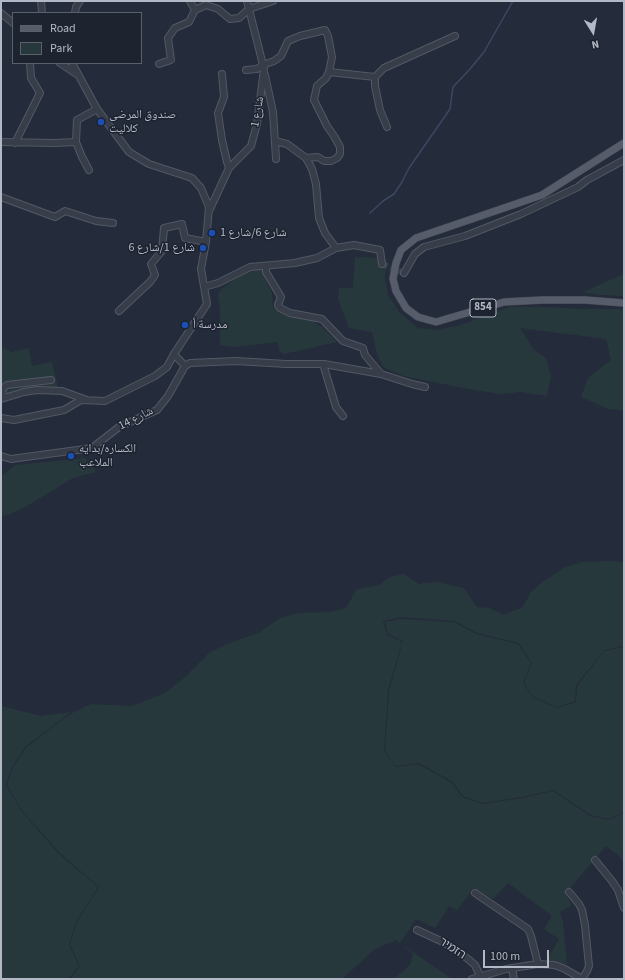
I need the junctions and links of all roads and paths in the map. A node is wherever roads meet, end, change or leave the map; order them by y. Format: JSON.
{"nodes":[{"id":1,"x":40,"y":1,"type":"edge"},
{"id":2,"x":80,"y":1,"type":"edge"},
{"id":3,"x":190,"y":1,"type":"edge"},
{"id":4,"x":247,"y":1,"type":"edge"},
{"id":5,"x":273,"y":1,"type":"edge"},
{"id":6,"x":249,"y":9,"type":"junction"},
{"id":7,"x":195,"y":10,"type":"junction"},
{"id":8,"x":42,"y":12,"type":"edge"},
{"id":9,"x":75,"y":12,"type":"edge"},
{"id":10,"x":1,"y":13,"type":"edge"},
{"id":11,"x":12,"y":22,"type":"edge"},
{"id":12,"x":455,"y":36,"type":"dead end"},
{"id":13,"x":30,"y":64,"type":"edge"},
{"id":14,"x":62,"y":64,"type":"edge"},
{"id":15,"x":72,"y":64,"type":"edge"},
{"id":16,"x":159,"y":64,"type":"dead end"},
{"id":17,"x":263,"y":67,"type":"junction"},
{"id":18,"x":246,"y":70,"type":"dead end"},
{"id":19,"x":329,"y":72,"type":"junction"},
{"id":20,"x":222,"y":74,"type":"dead end"},
{"id":21,"x":78,"y":75,"type":"junction"},
{"id":22,"x":376,"y":77,"type":"junction"},
{"id":23,"x":97,"y":109,"type":"junction"},
{"id":24,"x":387,"y":127,"type":"dead end"},
{"id":25,"x":275,"y":141,"type":"junction"},
{"id":26,"x":1,"y":142,"type":"edge"},
{"id":27,"x":76,"y":142,"type":"junction"},
{"id":28,"x":15,"y":143,"type":"junction"},
{"id":29,"x":624,"y":143,"type":"edge"},
{"id":30,"x":306,"y":158,"type":"junction"},
{"id":31,"x":276,"y":159,"type":"dead end"},
{"id":32,"x":624,"y":160,"type":"edge"},
{"id":33,"x":229,"y":168,"type":"junction"},
{"id":34,"x":89,"y":170,"type":"dead end"},
{"id":35,"x":1,"y":197,"type":"edge"},
{"id":36,"x":209,"y":211,"type":"junction"},
{"id":37,"x":113,"y":223,"type":"dead end"},
{"id":38,"x":206,"y":242,"type":"junction"},
{"id":39,"x":336,"y":248,"type":"junction"},
{"id":40,"x":382,"y":264,"type":"tunnel mouth"},
{"id":41,"x":266,"y":266,"type":"junction"},
{"id":42,"x":404,"y":273,"type":"dead end"},
{"id":43,"x":204,"y":287,"type":"junction"},
{"id":44,"x":624,"y":303,"type":"edge"},
{"id":45,"x":119,"y":311,"type":"dead end"},
{"id":46,"x":174,"y":354,"type":"junction"},
{"id":47,"x":323,"y":364,"type":"junction"},
{"id":48,"x":186,"y":366,"type":"junction"},
{"id":49,"x":381,"y":374,"type":"junction"},
{"id":50,"x":51,"y":380,"type":"dead end"},
{"id":51,"x":425,"y":387,"type":"dead end"},
{"id":52,"x":3,"y":398,"type":"edge"},
{"id":53,"x":89,"y":400,"type":"junction"},
{"id":54,"x":343,"y":416,"type":"dead end"},
{"id":55,"x":1,"y":418,"type":"edge"},
{"id":56,"x":1,"y":456,"type":"edge"},
{"id":57,"x":595,"y":860,"type":"dead end"},
{"id":58,"x":569,"y":892,"type":"dead end"},
{"id":59,"x":475,"y":893,"type":"dead end"},
{"id":60,"x":624,"y":908,"type":"edge"},
{"id":61,"x":417,"y":930,"type":"dead end"},
{"id":62,"x":538,"y":964,"type":"junction"},
{"id":63,"x":512,"y":968,"type":"junction"},
{"id":64,"x":480,"y":976,"type":"junction"},
{"id":65,"x":472,"y":979,"type":"edge"},
{"id":66,"x":514,"y":979,"type":"edge"},
{"id":67,"x":582,"y":979,"type":"edge"}],
"edges":[{"from":1,"to":8,"type":"street"},
{"from":2,"to":9,"type":"street"},
{"from":3,"to":7,"type":"street"},
{"from":4,"to":6,"type":"street","name":"شارع 1"},
{"from":5,"to":6,"type":"street"},
{"from":6,"to":7,"type":"street"},
{"from":6,"to":17,"type":"street","name":"شارع 1"},
{"from":7,"to":16,"type":"street"},
{"from":10,"to":11,"type":"street"},
{"from":12,"to":22,"type":"street"},
{"from":13,"to":28,"type":"street"},
{"from":14,"to":21,"type":"street"},
{"from":15,"to":21,"type":"street"},
{"from":17,"to":18,"type":"street"},
{"from":17,"to":19,"type":"street"},
{"from":17,"to":25,"type":"street"},
{"from":17,"to":33,"type":"street","name":"شارع 1"},
{"from":19,"to":22,"type":"street"},
{"from":19,"to":30,"type":"street"},
{"from":20,"to":33,"type":"street"},
{"from":21,"to":23,"type":"street"},
{"from":22,"to":24,"type":"street"},
{"from":23,"to":27,"type":"street"},
{"from":23,"to":36,"type":"street"},
{"from":25,"to":30,"type":"street"},
{"from":25,"to":31,"type":"street"},
{"from":26,"to":28,"type":"street"},
{"from":27,"to":28,"type":"street"},
{"from":27,"to":34,"type":"street"},
{"from":29,"to":44,"type":"main road","number":"854"},
{"from":30,"to":39,"type":"street"},
{"from":32,"to":42,"type":"street"},
{"from":33,"to":36,"type":"street","name":"شارع 1"},
{"from":35,"to":37,"type":"street"},
{"from":36,"to":38,"type":"street"},
{"from":38,"to":43,"type":"street"},
{"from":38,"to":45,"type":"street"},
{"from":39,"to":40,"type":"street"},
{"from":39,"to":41,"type":"street"},
{"from":41,"to":43,"type":"street"},
{"from":41,"to":49,"type":"street"},
{"from":43,"to":46,"type":"street"},
{"from":46,"to":48,"type":"street"},
{"from":46,"to":53,"type":"street"},
{"from":47,"to":48,"type":"street"},
{"from":47,"to":49,"type":"street"},
{"from":47,"to":54,"type":"street"},
{"from":48,"to":56,"type":"street","name":"شارع 14"},
{"from":49,"to":51,"type":"street"},
{"from":50,"to":52,"type":"street"},
{"from":52,"to":53,"type":"street"},
{"from":53,"to":55,"type":"street"},
{"from":57,"to":60,"type":"street"},
{"from":58,"to":67,"type":"street"},
{"from":59,"to":62,"type":"street"},
{"from":61,"to":64,"type":"street","name":"הזמיר"},
{"from":62,"to":63,"type":"street"},
{"from":62,"to":67,"type":"street"},
{"from":63,"to":64,"type":"street"},
{"from":63,"to":66,"type":"street"},
{"from":64,"to":65,"type":"street"}]}
